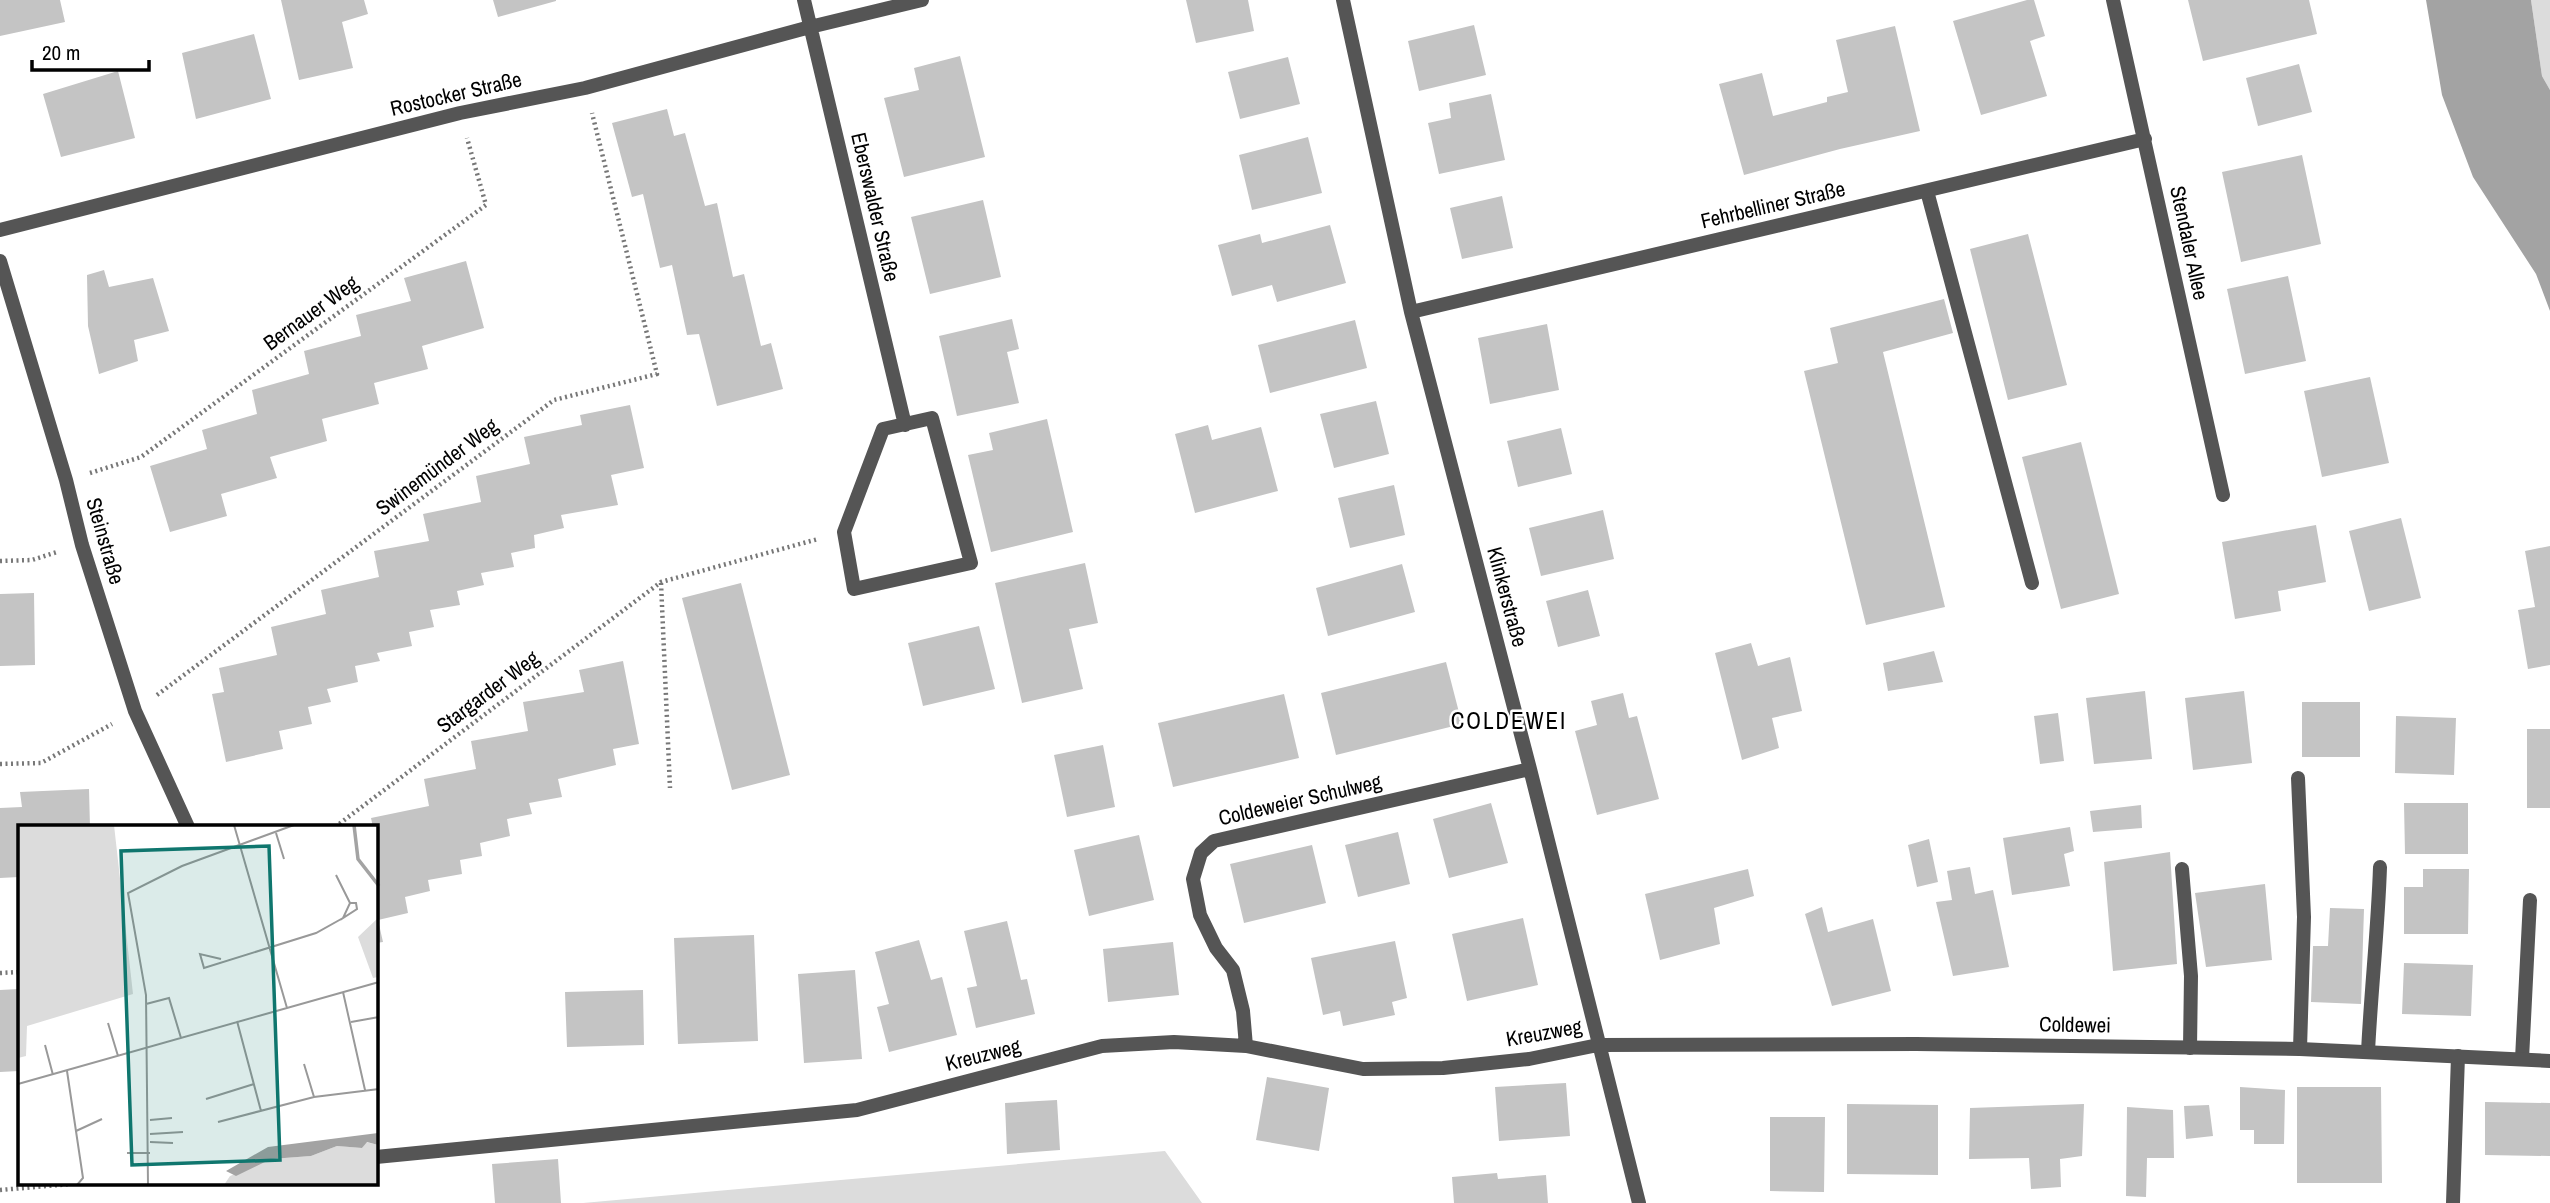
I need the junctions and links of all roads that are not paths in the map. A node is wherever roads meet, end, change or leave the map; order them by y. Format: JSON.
{"nodes":[{"id":1,"x":804,"y":0,"type":"edge"},
{"id":2,"x":922,"y":0,"type":"edge"},
{"id":3,"x":1343,"y":0,"type":"edge"},
{"id":4,"x":2113,"y":0,"type":"edge"},
{"id":5,"x":810,"y":27,"type":"junction"},
{"id":6,"x":2145,"y":139,"type":"junction"},
{"id":7,"x":1927,"y":191,"type":"junction"},
{"id":8,"x":0,"y":230,"type":"edge"},
{"id":9,"x":0,"y":261,"type":"edge"},
{"id":10,"x":1411,"y":312,"type":"junction"},
{"id":11,"x":905,"y":425,"type":"junction"},
{"id":12,"x":2223,"y":495,"type":"dead end"},
{"id":13,"x":2032,"y":583,"type":"dead end"},
{"id":14,"x":1531,"y":769,"type":"junction"},
{"id":15,"x":2298,"y":778,"type":"dead end"},
{"id":16,"x":187,"y":825,"type":"edge"},
{"id":17,"x":2380,"y":867,"type":"dead end"},
{"id":18,"x":2182,"y":869,"type":"dead end"},
{"id":19,"x":2530,"y":900,"type":"dead end"},
{"id":20,"x":1598,"y":1045,"type":"junction"},
{"id":21,"x":1246,"y":1046,"type":"junction"},
{"id":22,"x":2190,"y":1048,"type":"junction"},
{"id":23,"x":2300,"y":1049,"type":"junction"},
{"id":24,"x":2368,"y":1052,"type":"junction"},
{"id":25,"x":2458,"y":1055,"type":"junction"},
{"id":26,"x":2522,"y":1059,"type":"junction"},
{"id":27,"x":2550,"y":1061,"type":"edge"},
{"id":28,"x":378,"y":1157,"type":"edge"},
{"id":29,"x":1639,"y":1203,"type":"edge"},
{"id":30,"x":2453,"y":1203,"type":"edge"}],
"edges":[{"from":1,"to":5,"type":"street","name":"Eberswalder Straße"},
{"from":2,"to":5,"type":"street","name":"Rostocker Straße"},
{"from":3,"to":10,"type":"street","name":"Klinkerstraße"},
{"from":4,"to":6,"type":"street","name":"Stendaler Allee"},
{"from":5,"to":8,"type":"street","name":"Rostocker Straße"},
{"from":5,"to":11,"type":"street","name":"Eberswalder Straße"},
{"from":6,"to":7,"type":"street","name":"Fehrbelliner Straße"},
{"from":6,"to":12,"type":"street","name":"Stendaler Allee"},
{"from":7,"to":10,"type":"street","name":"Fehrbelliner Straße"},
{"from":7,"to":13,"type":"street"},
{"from":9,"to":16,"type":"street","name":"Steinstraße"},
{"from":10,"to":14,"type":"street","name":"Klinkerstraße"},
{"from":11,"to":11,"type":"street"},
{"from":14,"to":20,"type":"street","name":"Klinkerstraße"},
{"from":14,"to":21,"type":"street","name":"Coldeweier Schulweg"},
{"from":15,"to":23,"type":"street"},
{"from":17,"to":24,"type":"street"},
{"from":18,"to":22,"type":"street"},
{"from":19,"to":26,"type":"street"},
{"from":20,"to":21,"type":"street","name":"Kreuzweg"},
{"from":20,"to":22,"type":"street","name":"Coldewei"},
{"from":20,"to":29,"type":"street","name":"Klinkerstraße"},
{"from":21,"to":28,"type":"street","name":"Kreuzweg"},
{"from":22,"to":23,"type":"street","name":"Coldewei"},
{"from":23,"to":24,"type":"street","name":"Coldewei"},
{"from":24,"to":25,"type":"street","name":"Coldewei"},
{"from":25,"to":26,"type":"street","name":"Coldewei"},
{"from":25,"to":30,"type":"street"},
{"from":26,"to":27,"type":"street","name":"Coldewei"}]}
